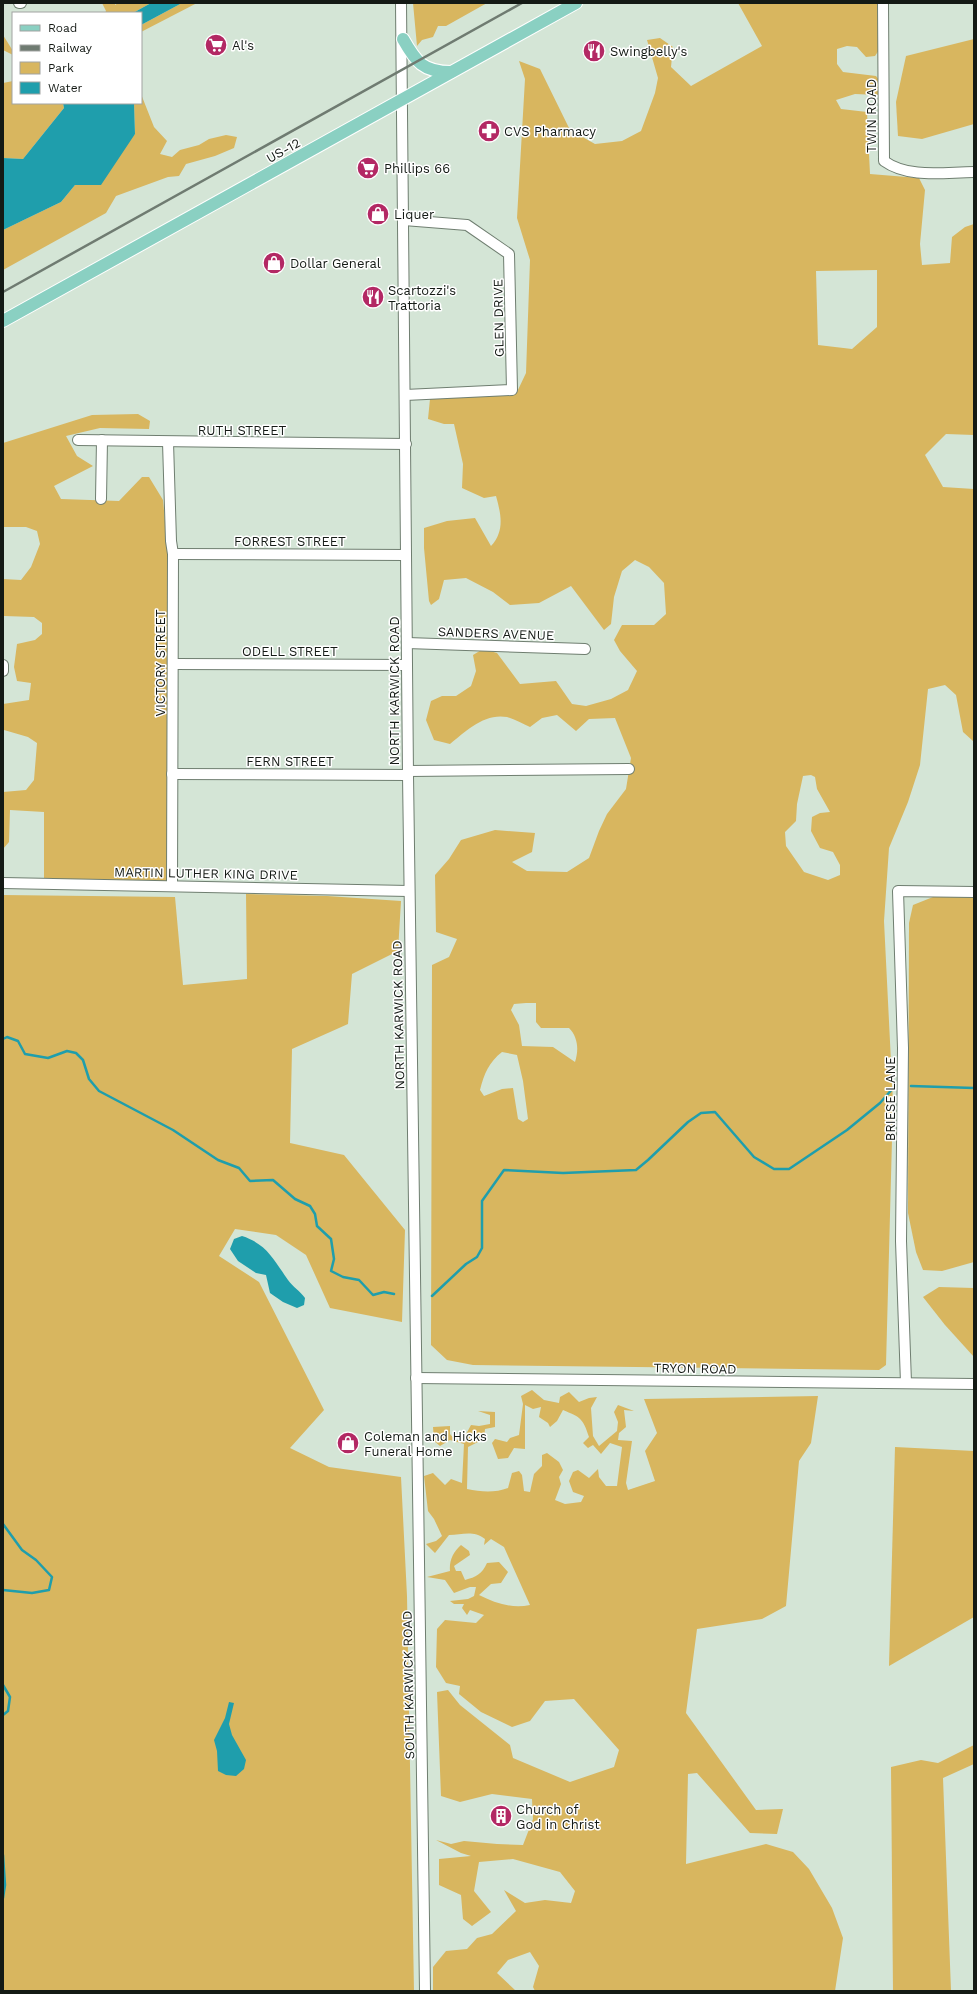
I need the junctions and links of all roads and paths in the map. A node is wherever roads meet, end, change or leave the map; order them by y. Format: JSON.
{"nodes":[{"id":1,"x":401,"y":3,"type":"edge"},
{"id":2,"x":576,"y":3,"type":"edge"},
{"id":3,"x":884,"y":3,"type":"edge"},
{"id":4,"x":403,"y":39,"type":"junction"},
{"id":5,"x":452,"y":72,"type":"junction"},
{"id":6,"x":403,"y":99,"type":"junction"},
{"id":7,"x":974,"y":172,"type":"edge"},
{"id":8,"x":404,"y":220,"type":"junction"},
{"id":9,"x":3,"y":320,"type":"edge"},
{"id":10,"x":405,"y":395,"type":"junction"},
{"id":11,"x":78,"y":440,"type":"dead end"},
{"id":12,"x":102,"y":440,"type":"junction"},
{"id":13,"x":168,"y":442,"type":"junction"},
{"id":14,"x":406,"y":444,"type":"junction"},
{"id":15,"x":101,"y":499,"type":"dead end"},
{"id":16,"x":173,"y":554,"type":"junction"},
{"id":17,"x":406,"y":554,"type":"junction"},
{"id":18,"x":407,"y":643,"type":"junction"},
{"id":19,"x":585,"y":648,"type":"dead end"},
{"id":20,"x":173,"y":664,"type":"junction"},
{"id":21,"x":3,"y":665,"type":"edge"},
{"id":22,"x":407,"y":665,"type":"junction"},
{"id":23,"x":3,"y":671,"type":"edge"},
{"id":24,"x":629,"y":769,"type":"dead end"},
{"id":25,"x":408,"y":773,"type":"junction"},
{"id":26,"x":172,"y":774,"type":"junction"},
{"id":27,"x":3,"y":883,"type":"edge"},
{"id":28,"x":172,"y":885,"type":"junction"},
{"id":29,"x":409,"y":891,"type":"junction"},
{"id":30,"x":974,"y":892,"type":"edge"},
{"id":31,"x":416,"y":1378,"type":"junction"},
{"id":32,"x":906,"y":1383,"type":"junction"},
{"id":33,"x":974,"y":1384,"type":"edge"},
{"id":34,"x":425,"y":1991,"type":"edge"}],
"edges":[{"from":1,"to":4,"type":"street","name":"NORTH KARWICK ROAD"},
{"from":2,"to":5,"type":"main road","name":"US-12"},
{"from":3,"to":7,"type":"street","name":"TWIN ROAD"},
{"from":4,"to":5,"type":"main road"},
{"from":4,"to":6,"type":"street","name":"NORTH KARWICK ROAD"},
{"from":5,"to":6,"type":"main road","name":"US-12"},
{"from":6,"to":8,"type":"street","name":"NORTH KARWICK ROAD"},
{"from":6,"to":9,"type":"main road","name":"US-12"},
{"from":8,"to":10,"type":"street","name":"NORTH KARWICK ROAD"},
{"from":8,"to":10,"type":"street","name":"GLEN DRIVE"},
{"from":10,"to":14,"type":"street","name":"NORTH KARWICK ROAD"},
{"from":11,"to":12,"type":"street","name":"RUTH STREET"},
{"from":12,"to":13,"type":"street","name":"RUTH STREET"},
{"from":12,"to":15,"type":"street"},
{"from":13,"to":14,"type":"street","name":"RUTH STREET"},
{"from":13,"to":16,"type":"street","name":"VICTORY STREET"},
{"from":14,"to":17,"type":"street","name":"NORTH KARWICK ROAD"},
{"from":16,"to":17,"type":"street","name":"FORREST STREET"},
{"from":16,"to":20,"type":"street","name":"VICTORY STREET"},
{"from":17,"to":18,"type":"street","name":"NORTH KARWICK ROAD"},
{"from":18,"to":19,"type":"street","name":"SANDERS AVENUE"},
{"from":18,"to":22,"type":"street","name":"NORTH KARWICK ROAD"},
{"from":20,"to":22,"type":"street","name":"ODELL STREET"},
{"from":20,"to":26,"type":"street","name":"VICTORY STREET"},
{"from":21,"to":23,"type":"street"},
{"from":22,"to":25,"type":"street","name":"NORTH KARWICK ROAD"},
{"from":24,"to":25,"type":"street","name":"FERN STREET"},
{"from":25,"to":26,"type":"street","name":"FERN STREET"},
{"from":25,"to":29,"type":"street","name":"NORTH KARWICK ROAD"},
{"from":26,"to":28,"type":"street","name":"VICTORY STREET"},
{"from":27,"to":28,"type":"street","name":"MARTIN LUTHER KING DRIVE"},
{"from":28,"to":29,"type":"street","name":"MARTIN LUTHER KING DRIVE"},
{"from":29,"to":31,"type":"street","name":"NORTH KARWICK ROAD"},
{"from":30,"to":32,"type":"street","name":"BRIESE LANE"},
{"from":31,"to":32,"type":"street","name":"TRYON ROAD"},
{"from":31,"to":34,"type":"street","name":"SOUTH KARWICK ROAD"},
{"from":32,"to":33,"type":"street","name":"TRYON ROAD"}]}
